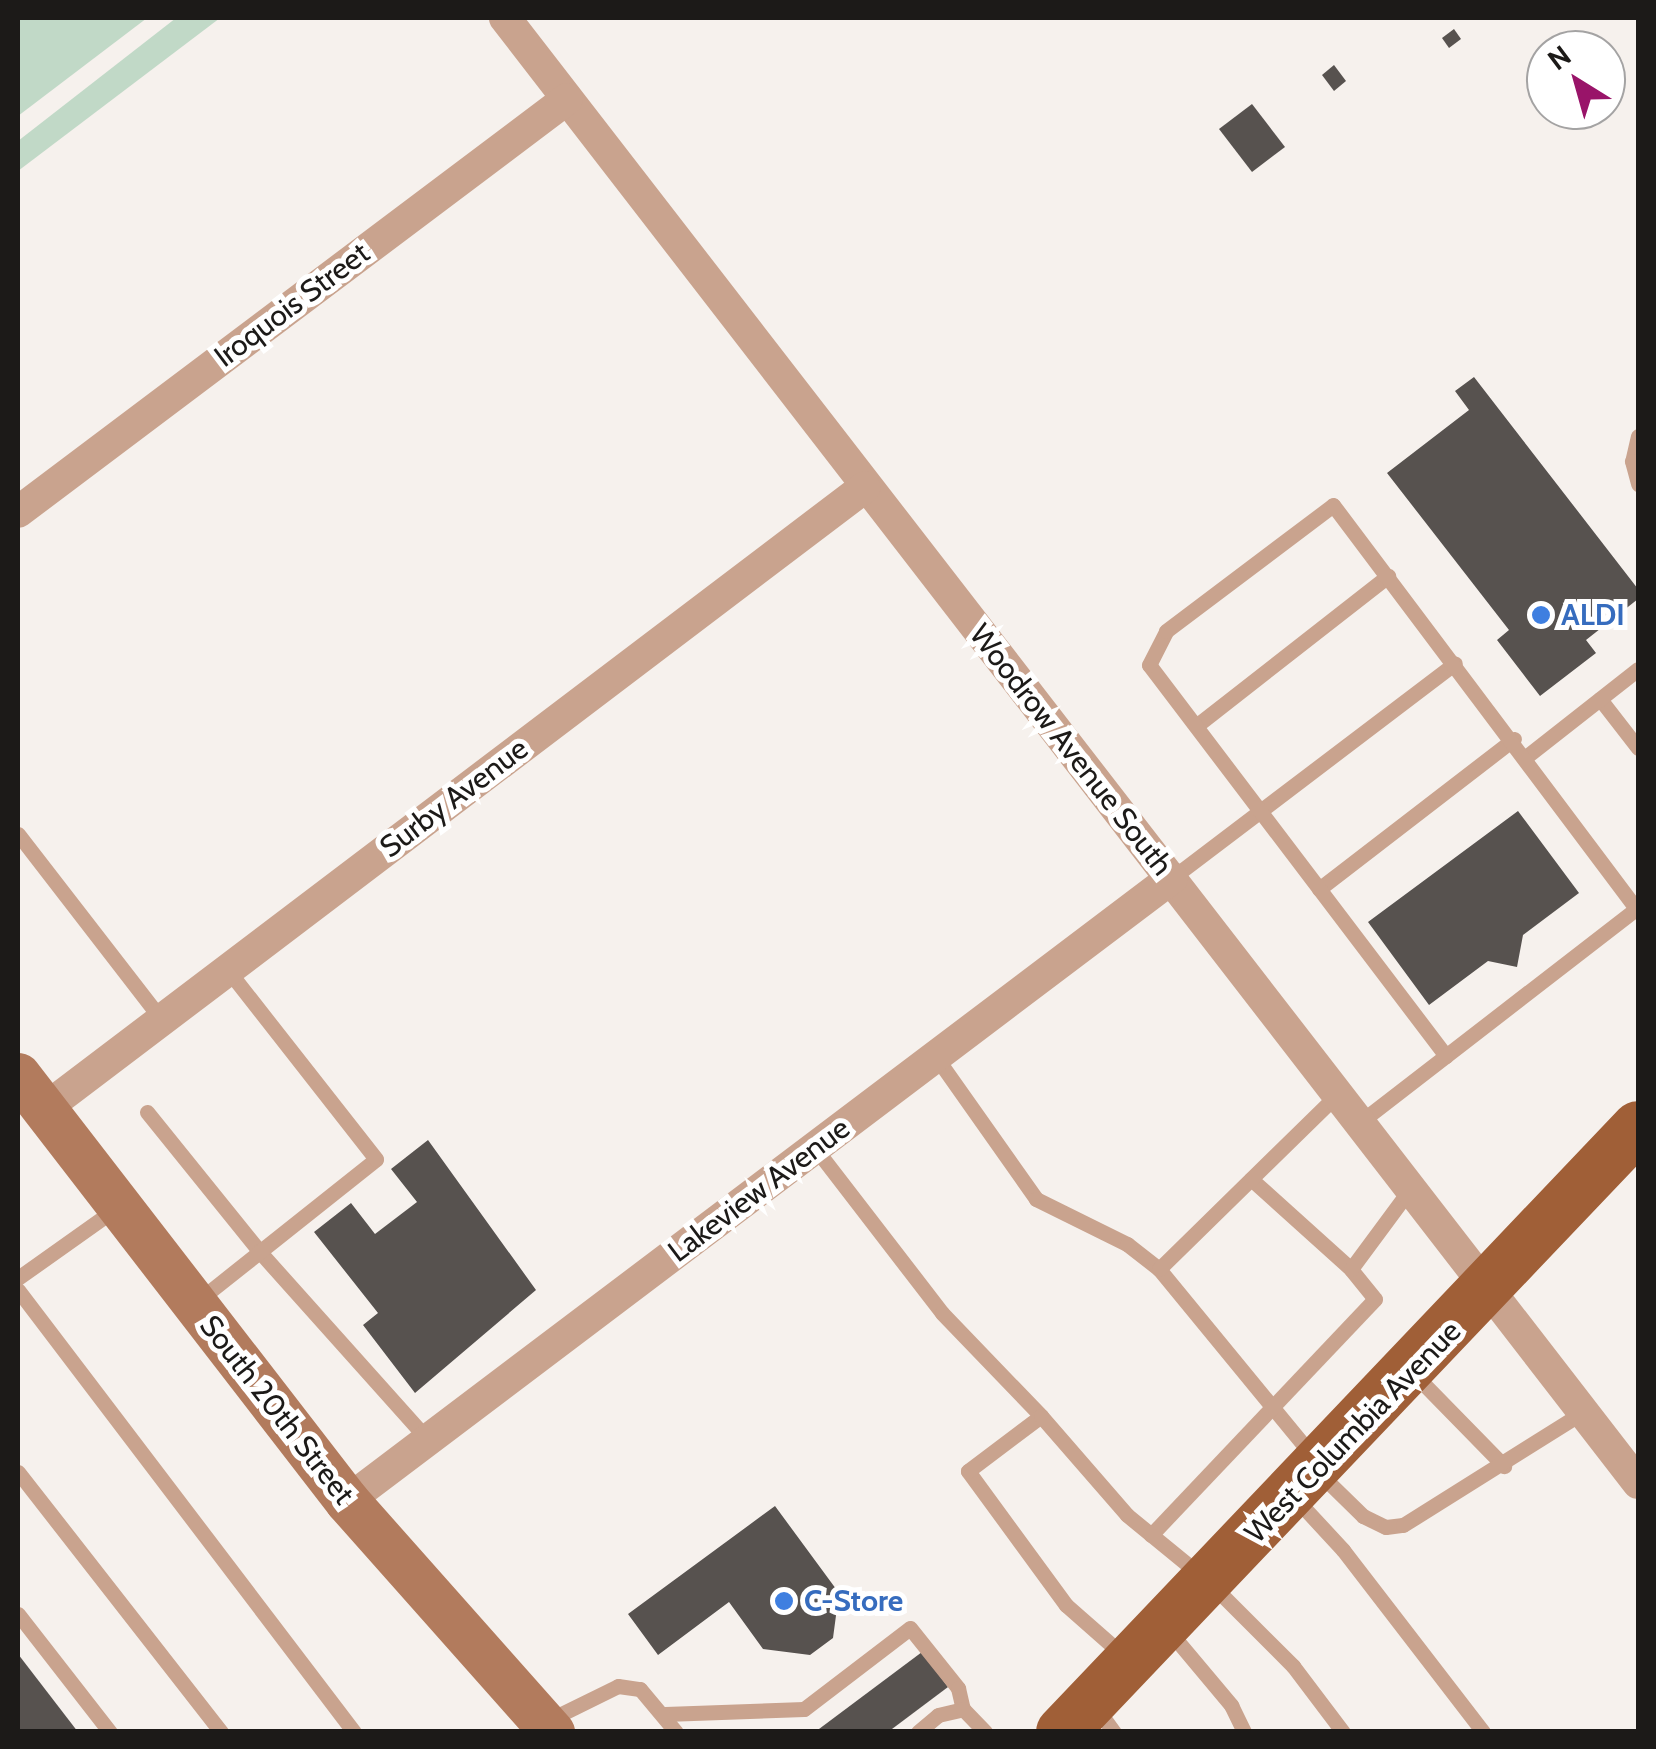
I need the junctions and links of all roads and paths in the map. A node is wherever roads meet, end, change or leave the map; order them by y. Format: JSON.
{"nodes":[{"id":1,"x":505,"y":18,"type":"edge"},
{"id":2,"x":567,"y":99,"type":"junction"},
{"id":3,"x":1638,"y":436,"type":"edge"},
{"id":4,"x":1638,"y":484,"type":"edge"},
{"id":5,"x":865,"y":487,"type":"junction"},
{"id":6,"x":18,"y":512,"type":"edge"},
{"id":7,"x":1388,"y":576,"type":"junction"},
{"id":8,"x":1455,"y":663,"type":"junction"},
{"id":9,"x":1638,"y":670,"type":"edge"},
{"id":10,"x":1600,"y":699,"type":"junction"},
{"id":11,"x":1196,"y":726,"type":"junction"},
{"id":12,"x":1514,"y":738,"type":"junction"},
{"id":13,"x":1638,"y":748,"type":"edge"},
{"id":14,"x":1527,"y":756,"type":"junction"},
{"id":15,"x":1260,"y":811,"type":"junction"},
{"id":16,"x":18,"y":834,"type":"edge"},
{"id":17,"x":1172,"y":878,"type":"junction"},
{"id":18,"x":1319,"y":889,"type":"junction"},
{"id":19,"x":1638,"y":909,"type":"edge"},
{"id":20,"x":228,"y":970,"type":"junction"},
{"id":21,"x":162,"y":1020,"type":"junction"},
{"id":22,"x":936,"y":1056,"type":"junction"},
{"id":23,"x":1446,"y":1056,"type":"junction"},
{"id":24,"x":30,"y":1092,"type":"edge"},
{"id":25,"x":1338,"y":1094,"type":"junction"},
{"id":26,"x":146,"y":1112,"type":"dead end"},
{"id":27,"x":1359,"y":1123,"type":"junction"},
{"id":28,"x":1638,"y":1127,"type":"edge"},
{"id":29,"x":815,"y":1148,"type":"junction"},
{"id":30,"x":1251,"y":1179,"type":"junction"},
{"id":31,"x":1411,"y":1188,"type":"junction"},
{"id":32,"x":118,"y":1206,"type":"junction"},
{"id":33,"x":258,"y":1251,"type":"junction"},
{"id":34,"x":1159,"y":1269,"type":"junction"},
{"id":35,"x":1351,"y":1269,"type":"junction"},
{"id":36,"x":18,"y":1278,"type":"edge"},
{"id":37,"x":18,"y":1290,"type":"edge"},
{"id":38,"x":1488,"y":1291,"type":"junction"},
{"id":39,"x":194,"y":1304,"type":"junction"},
{"id":40,"x":1411,"y":1371,"type":"junction"},
{"id":41,"x":1274,"y":1408,"type":"junction"},
{"id":42,"x":1583,"y":1412,"type":"junction"},
{"id":43,"x":1040,"y":1416,"type":"junction"},
{"id":44,"x":428,"y":1440,"type":"junction"},
{"id":45,"x":1504,"y":1466,"type":"junction"},
{"id":46,"x":18,"y":1472,"type":"edge"},
{"id":47,"x":1310,"y":1477,"type":"junction"},
{"id":48,"x":1638,"y":1482,"type":"edge"},
{"id":49,"x":347,"y":1501,"type":"junction"},
{"id":50,"x":1152,"y":1535,"type":"junction"},
{"id":51,"x":1209,"y":1582,"type":"junction"},
{"id":52,"x":18,"y":1614,"type":"edge"},
{"id":53,"x":1148,"y":1644,"type":"junction"},
{"id":54,"x":962,"y":1709,"type":"junction"},
{"id":55,"x":665,"y":1714,"type":"junction"},
{"id":56,"x":1089,"y":1722,"type":"edge"},
{"id":57,"x":548,"y":1727,"type":"edge"},
{"id":58,"x":110,"y":1732,"type":"edge"},
{"id":59,"x":221,"y":1732,"type":"edge"},
{"id":60,"x":354,"y":1732,"type":"edge"},
{"id":61,"x":676,"y":1732,"type":"edge"},
{"id":62,"x":918,"y":1732,"type":"edge"},
{"id":63,"x":985,"y":1732,"type":"edge"},
{"id":64,"x":1244,"y":1732,"type":"edge"},
{"id":65,"x":1343,"y":1732,"type":"edge"},
{"id":66,"x":1483,"y":1732,"type":"edge"}],
"edges":[{"from":1,"to":2,"type":"street","name":"Woodrow Avenue South"},
{"from":2,"to":5,"type":"street","name":"Woodrow Avenue South"},
{"from":2,"to":6,"type":"street","name":"Iroquois Street"},
{"from":3,"to":4,"type":"lane"},
{"from":5,"to":17,"type":"street","name":"Woodrow Avenue South"},
{"from":5,"to":20,"type":"street","name":"Surby Avenue"},
{"from":7,"to":8,"type":"lane"},
{"from":7,"to":11,"type":"lane"},
{"from":7,"to":11,"type":"lane"},
{"from":8,"to":12,"type":"lane"},
{"from":8,"to":15,"type":"lane"},
{"from":9,"to":10,"type":"lane"},
{"from":10,"to":13,"type":"lane"},
{"from":10,"to":14,"type":"lane"},
{"from":11,"to":15,"type":"lane"},
{"from":12,"to":14,"type":"lane"},
{"from":12,"to":18,"type":"lane"},
{"from":14,"to":19,"type":"lane"},
{"from":15,"to":17,"type":"lane"},
{"from":15,"to":18,"type":"lane"},
{"from":16,"to":21,"type":"lane"},
{"from":17,"to":22,"type":"street","name":"Lakeview Avenue"},
{"from":17,"to":25,"type":"street","name":"Woodrow Avenue South"},
{"from":18,"to":23,"type":"lane"},
{"from":19,"to":23,"type":"lane"},
{"from":20,"to":21,"type":"street","name":"Surby Avenue"},
{"from":20,"to":33,"type":"lane"},
{"from":21,"to":24,"type":"street","name":"Surby Avenue"},
{"from":22,"to":29,"type":"street","name":"Lakeview Avenue"},
{"from":22,"to":34,"type":"lane"},
{"from":23,"to":27,"type":"lane"},
{"from":24,"to":32,"type":"main road","name":"South 20th Street"},
{"from":25,"to":27,"type":"street","name":"Woodrow Avenue South"},
{"from":25,"to":30,"type":"lane"},
{"from":26,"to":33,"type":"lane"},
{"from":27,"to":31,"type":"street","name":"Woodrow Avenue South"},
{"from":28,"to":38,"type":"main road","name":"West Columbia Avenue"},
{"from":29,"to":43,"type":"lane"},
{"from":29,"to":44,"type":"street","name":"Lakeview Avenue"},
{"from":30,"to":34,"type":"lane"},
{"from":30,"to":35,"type":"lane"},
{"from":31,"to":35,"type":"lane"},
{"from":31,"to":38,"type":"street","name":"Woodrow Avenue South"},
{"from":32,"to":36,"type":"lane"},
{"from":32,"to":39,"type":"main road","name":"South 20th Street"},
{"from":33,"to":39,"type":"lane"},
{"from":33,"to":44,"type":"lane"},
{"from":34,"to":41,"type":"lane"},
{"from":35,"to":41,"type":"lane"},
{"from":37,"to":60,"type":"lane"},
{"from":38,"to":40,"type":"main road","name":"West Columbia Avenue"},
{"from":38,"to":42,"type":"street","name":"Woodrow Avenue South"},
{"from":39,"to":49,"type":"main road","name":"South 20th Street"},
{"from":40,"to":45,"type":"lane"},
{"from":40,"to":47,"type":"main road","name":"West Columbia Avenue"},
{"from":41,"to":47,"type":"lane"},
{"from":41,"to":50,"type":"lane"},
{"from":42,"to":45,"type":"lane"},
{"from":42,"to":48,"type":"street","name":"Woodrow Avenue South"},
{"from":43,"to":50,"type":"lane"},
{"from":43,"to":53,"type":"lane"},
{"from":44,"to":49,"type":"street","name":"Lakeview Avenue"},
{"from":45,"to":47,"type":"lane"},
{"from":46,"to":59,"type":"lane"},
{"from":47,"to":51,"type":"main road","name":"West Columbia Avenue"},
{"from":47,"to":66,"type":"lane"},
{"from":49,"to":57,"type":"main road","name":"South 20th Street"},
{"from":50,"to":51,"type":"lane"},
{"from":51,"to":53,"type":"main road","name":"West Columbia Avenue"},
{"from":51,"to":65,"type":"lane"},
{"from":52,"to":58,"type":"lane"},
{"from":53,"to":56,"type":"main road","name":"West Columbia Avenue"},
{"from":53,"to":64,"type":"lane"},
{"from":54,"to":55,"type":"lane"},
{"from":54,"to":62,"type":"lane"},
{"from":54,"to":63,"type":"lane"},
{"from":55,"to":57,"type":"lane"},
{"from":55,"to":61,"type":"lane"}]}
